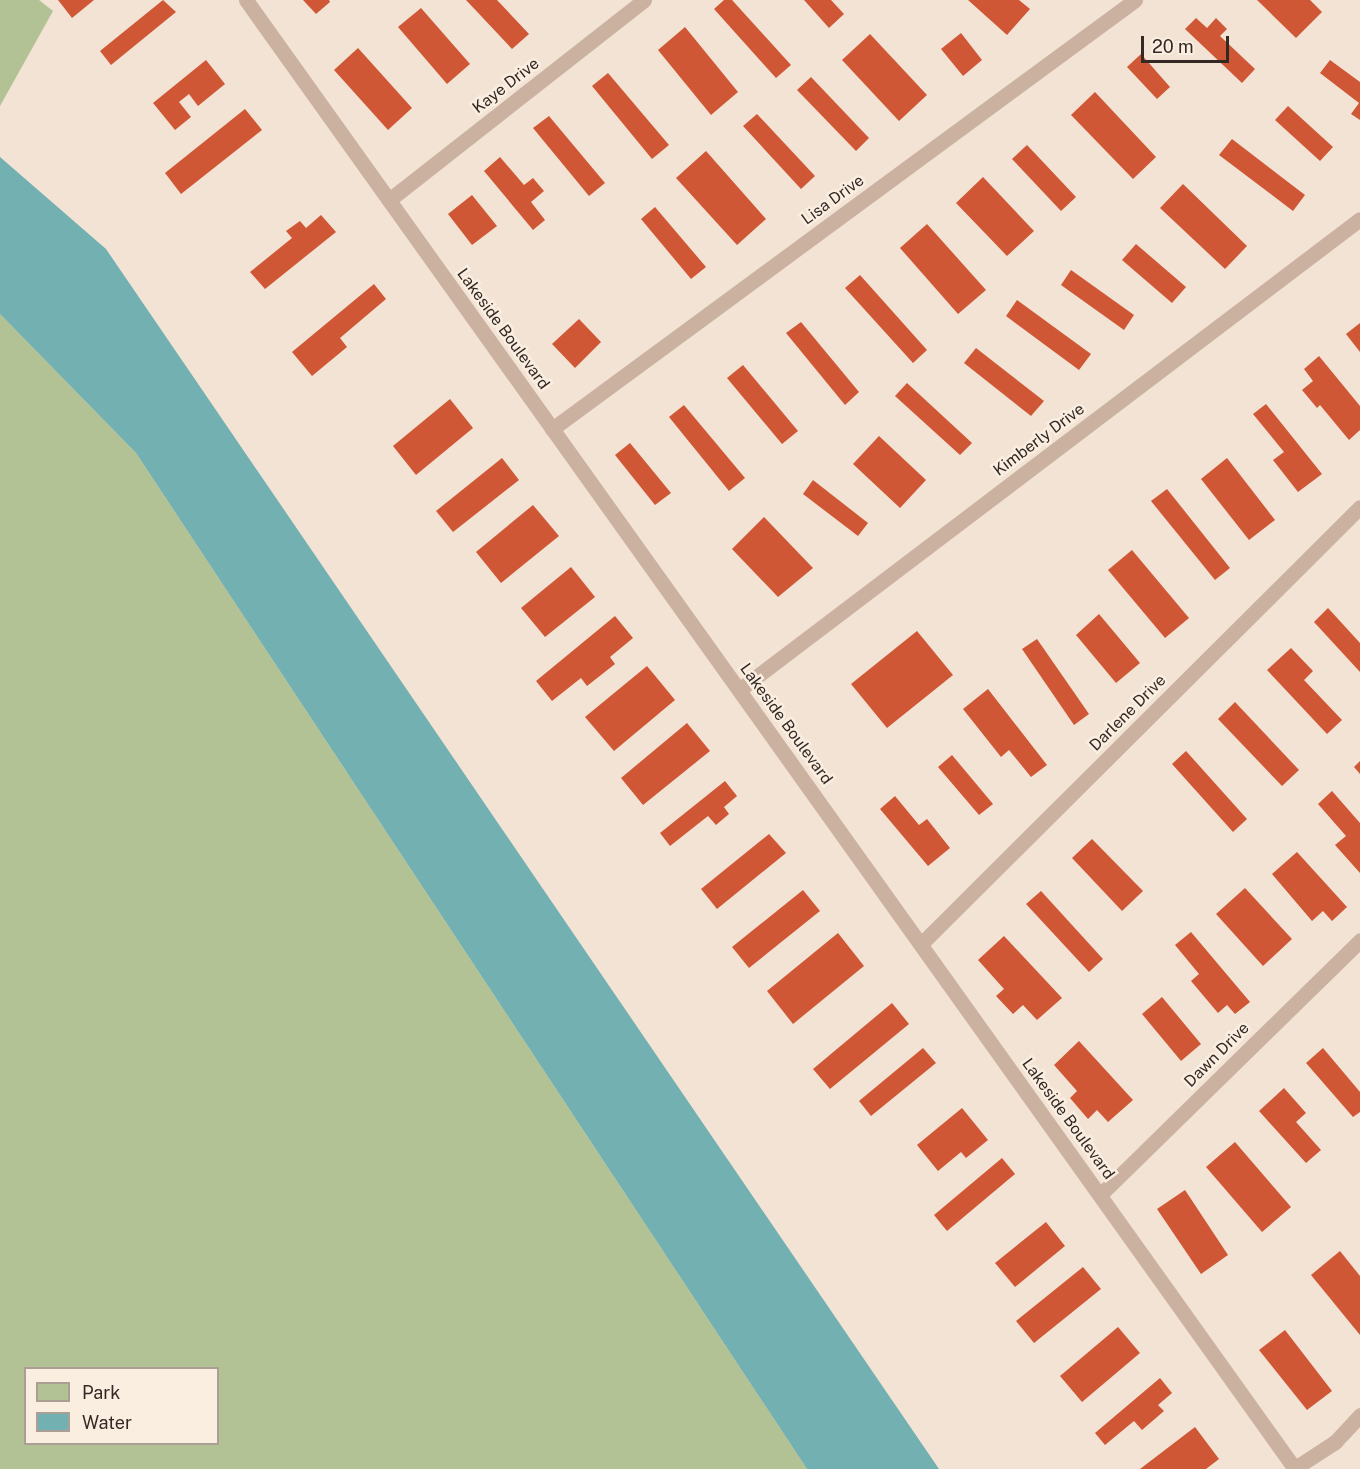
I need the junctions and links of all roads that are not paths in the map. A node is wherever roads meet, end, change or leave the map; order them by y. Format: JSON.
{"nodes":[{"id":1,"x":246,"y":0,"type":"edge"},
{"id":2,"x":644,"y":0,"type":"edge"},
{"id":3,"x":1136,"y":0,"type":"edge"},
{"id":4,"x":389,"y":200,"type":"junction"},
{"id":5,"x":1360,"y":219,"type":"edge"},
{"id":6,"x":552,"y":429,"type":"junction"},
{"id":7,"x":1360,"y":507,"type":"edge"},
{"id":8,"x":739,"y":690,"type":"junction"},
{"id":9,"x":1360,"y":939,"type":"edge"},
{"id":10,"x":921,"y":944,"type":"junction"},
{"id":11,"x":1100,"y":1195,"type":"junction"},
{"id":12,"x":1360,"y":1415,"type":"edge"},
{"id":13,"x":1295,"y":1469,"type":"edge"}],
"edges":[{"from":1,"to":4,"type":"lane","name":"Lakeside Boulevard"},
{"from":2,"to":4,"type":"lane","name":"Kaye Drive"},
{"from":3,"to":6,"type":"lane","name":"Lisa Drive"},
{"from":4,"to":6,"type":"lane","name":"Lakeside Boulevard"},
{"from":5,"to":8,"type":"lane","name":"Kimberly Drive"},
{"from":6,"to":8,"type":"lane","name":"Lakeside Boulevard"},
{"from":7,"to":10,"type":"lane","name":"Darlene Drive"},
{"from":8,"to":10,"type":"lane","name":"Lakeside Boulevard"},
{"from":9,"to":11,"type":"lane","name":"Dawn Drive"},
{"from":10,"to":11,"type":"lane","name":"Lakeside Boulevard"},
{"from":11,"to":13,"type":"lane","name":"Lakeside Boulevard"},
{"from":12,"to":13,"type":"lane"}]}
